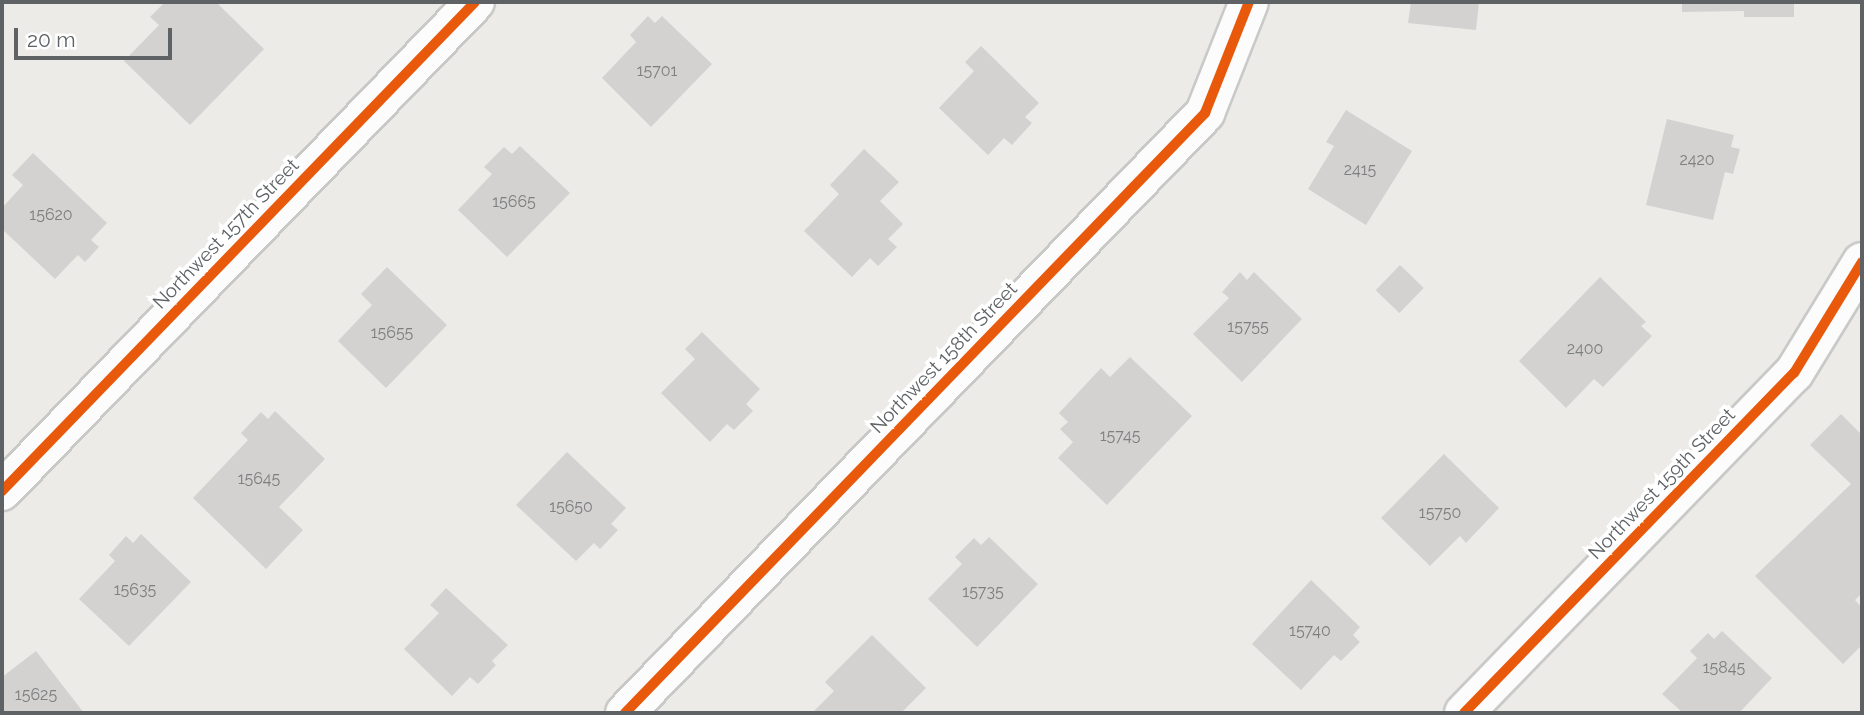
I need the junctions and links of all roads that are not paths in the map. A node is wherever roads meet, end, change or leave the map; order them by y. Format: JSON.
{"nodes":[{"id":1,"x":475,"y":2,"type":"edge"},
{"id":2,"x":1249,"y":2,"type":"edge"},
{"id":3,"x":1862,"y":262,"type":"edge"},
{"id":4,"x":2,"y":491,"type":"edge"},
{"id":5,"x":625,"y":713,"type":"edge"},
{"id":6,"x":1464,"y":713,"type":"edge"}],
"edges":[{"from":1,"to":4,"type":"street","name":"Northwest 157th Street"},
{"from":2,"to":5,"type":"street","name":"Northwest 158th Street"},
{"from":3,"to":6,"type":"street","name":"Northwest 159th Street"}]}
